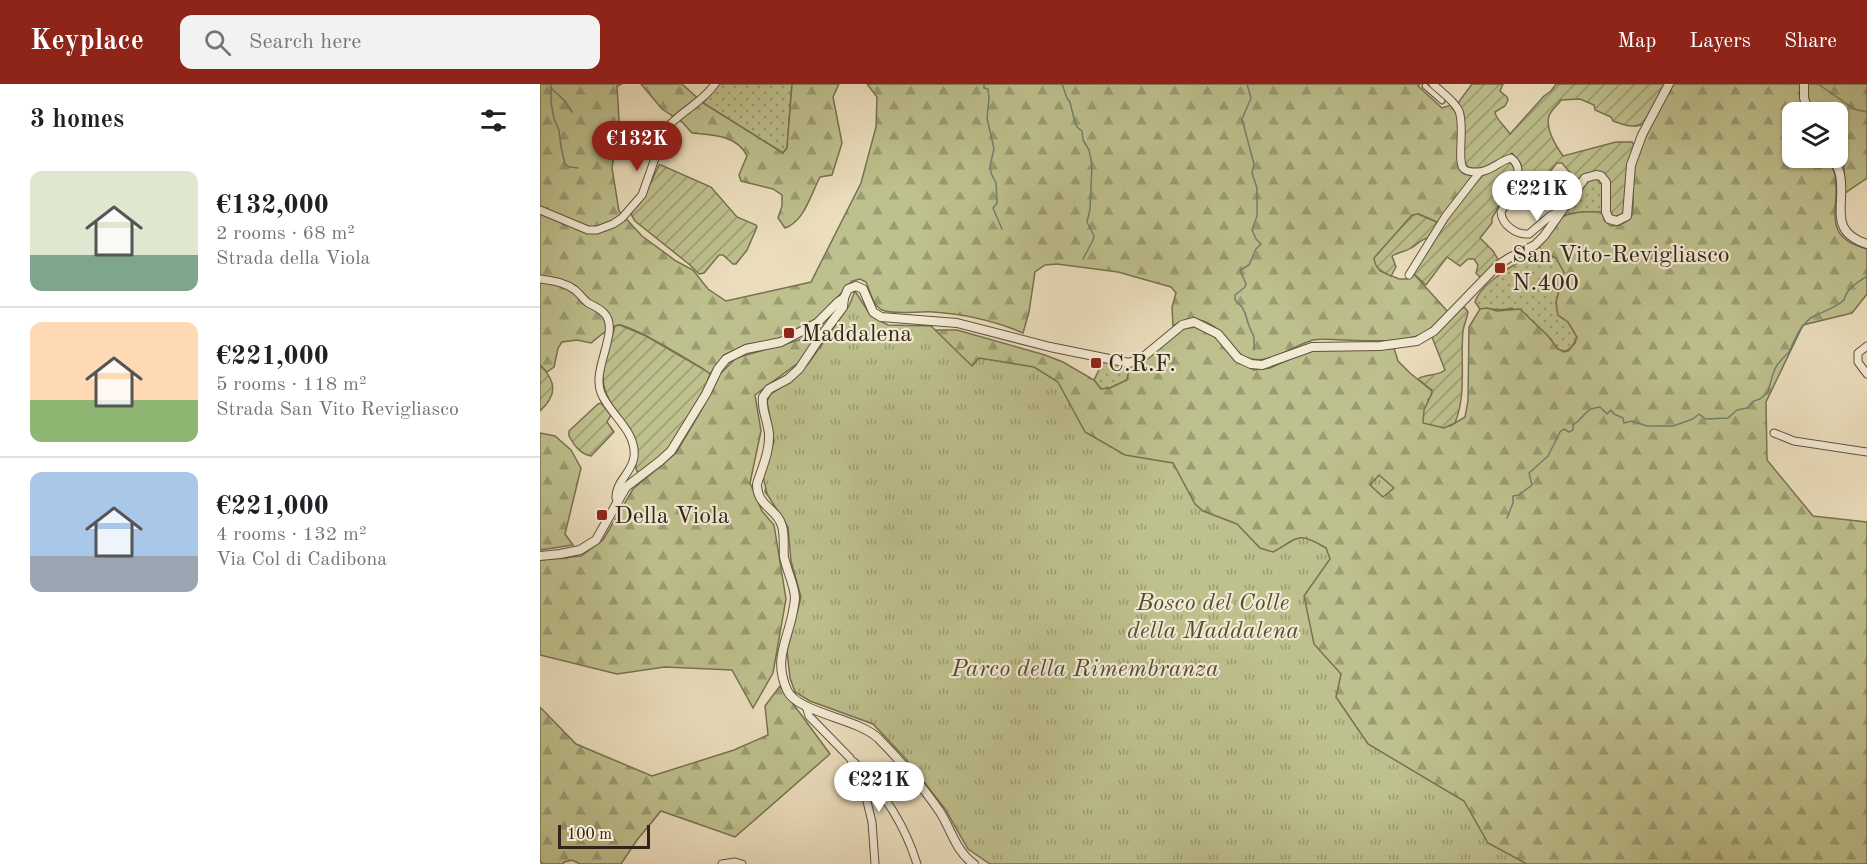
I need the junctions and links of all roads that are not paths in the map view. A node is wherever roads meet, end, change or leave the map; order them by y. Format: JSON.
{"nodes":[{"id":1,"x":715,"y":84,"type":"edge"},
{"id":2,"x":1669,"y":84,"type":"edge"},
{"id":3,"x":1804,"y":84,"type":"edge"},
{"id":4,"x":1429,"y":85,"type":"edge"},
{"id":5,"x":1442,"y":101,"type":"dead end"},
{"id":6,"x":1805,"y":102,"type":"edge"},
{"id":7,"x":1837,"y":168,"type":"edge"},
{"id":8,"x":1479,"y":173,"type":"junction"},
{"id":9,"x":540,"y":210,"type":"edge"},
{"id":10,"x":1560,"y":211,"type":"junction"},
{"id":11,"x":1867,"y":244,"type":"edge"},
{"id":12,"x":1409,"y":275,"type":"dead end"},
{"id":13,"x":540,"y":279,"type":"edge"},
{"id":14,"x":844,"y":298,"type":"junction"},
{"id":15,"x":1867,"y":346,"type":"edge"},
{"id":16,"x":1867,"y":374,"type":"edge"},
{"id":17,"x":1774,"y":433,"type":"dead end"},
{"id":18,"x":1867,"y":452,"type":"edge"},
{"id":19,"x":618,"y":501,"type":"junction"},
{"id":20,"x":540,"y":556,"type":"edge"},
{"id":21,"x":806,"y":706,"type":"junction"},
{"id":22,"x":850,"y":758,"type":"junction"},
{"id":23,"x":722,"y":864,"type":"edge"},
{"id":24,"x":742,"y":864,"type":"edge"},
{"id":25,"x":875,"y":864,"type":"edge"},
{"id":26,"x":917,"y":864,"type":"edge"},
{"id":27,"x":974,"y":864,"type":"edge"}],
"edges":[{"from":1,"to":9,"type":"street"},
{"from":2,"to":10,"type":"street"},
{"from":3,"to":6,"type":"street"},
{"from":4,"to":5,"type":"street"},
{"from":4,"to":8,"type":"street"},
{"from":7,"to":11,"type":"street"},
{"from":8,"to":10,"type":"street"},
{"from":8,"to":12,"type":"street"},
{"from":10,"to":14,"type":"street"},
{"from":13,"to":19,"type":"street"},
{"from":14,"to":19,"type":"street"},
{"from":14,"to":21,"type":"street"},
{"from":15,"to":16,"type":"street"},
{"from":17,"to":18,"type":"street"},
{"from":19,"to":20,"type":"street"},
{"from":21,"to":22,"type":"street"},
{"from":21,"to":27,"type":"street"},
{"from":22,"to":25,"type":"street"},
{"from":22,"to":26,"type":"street"},
{"from":23,"to":24,"type":"street"}]}
